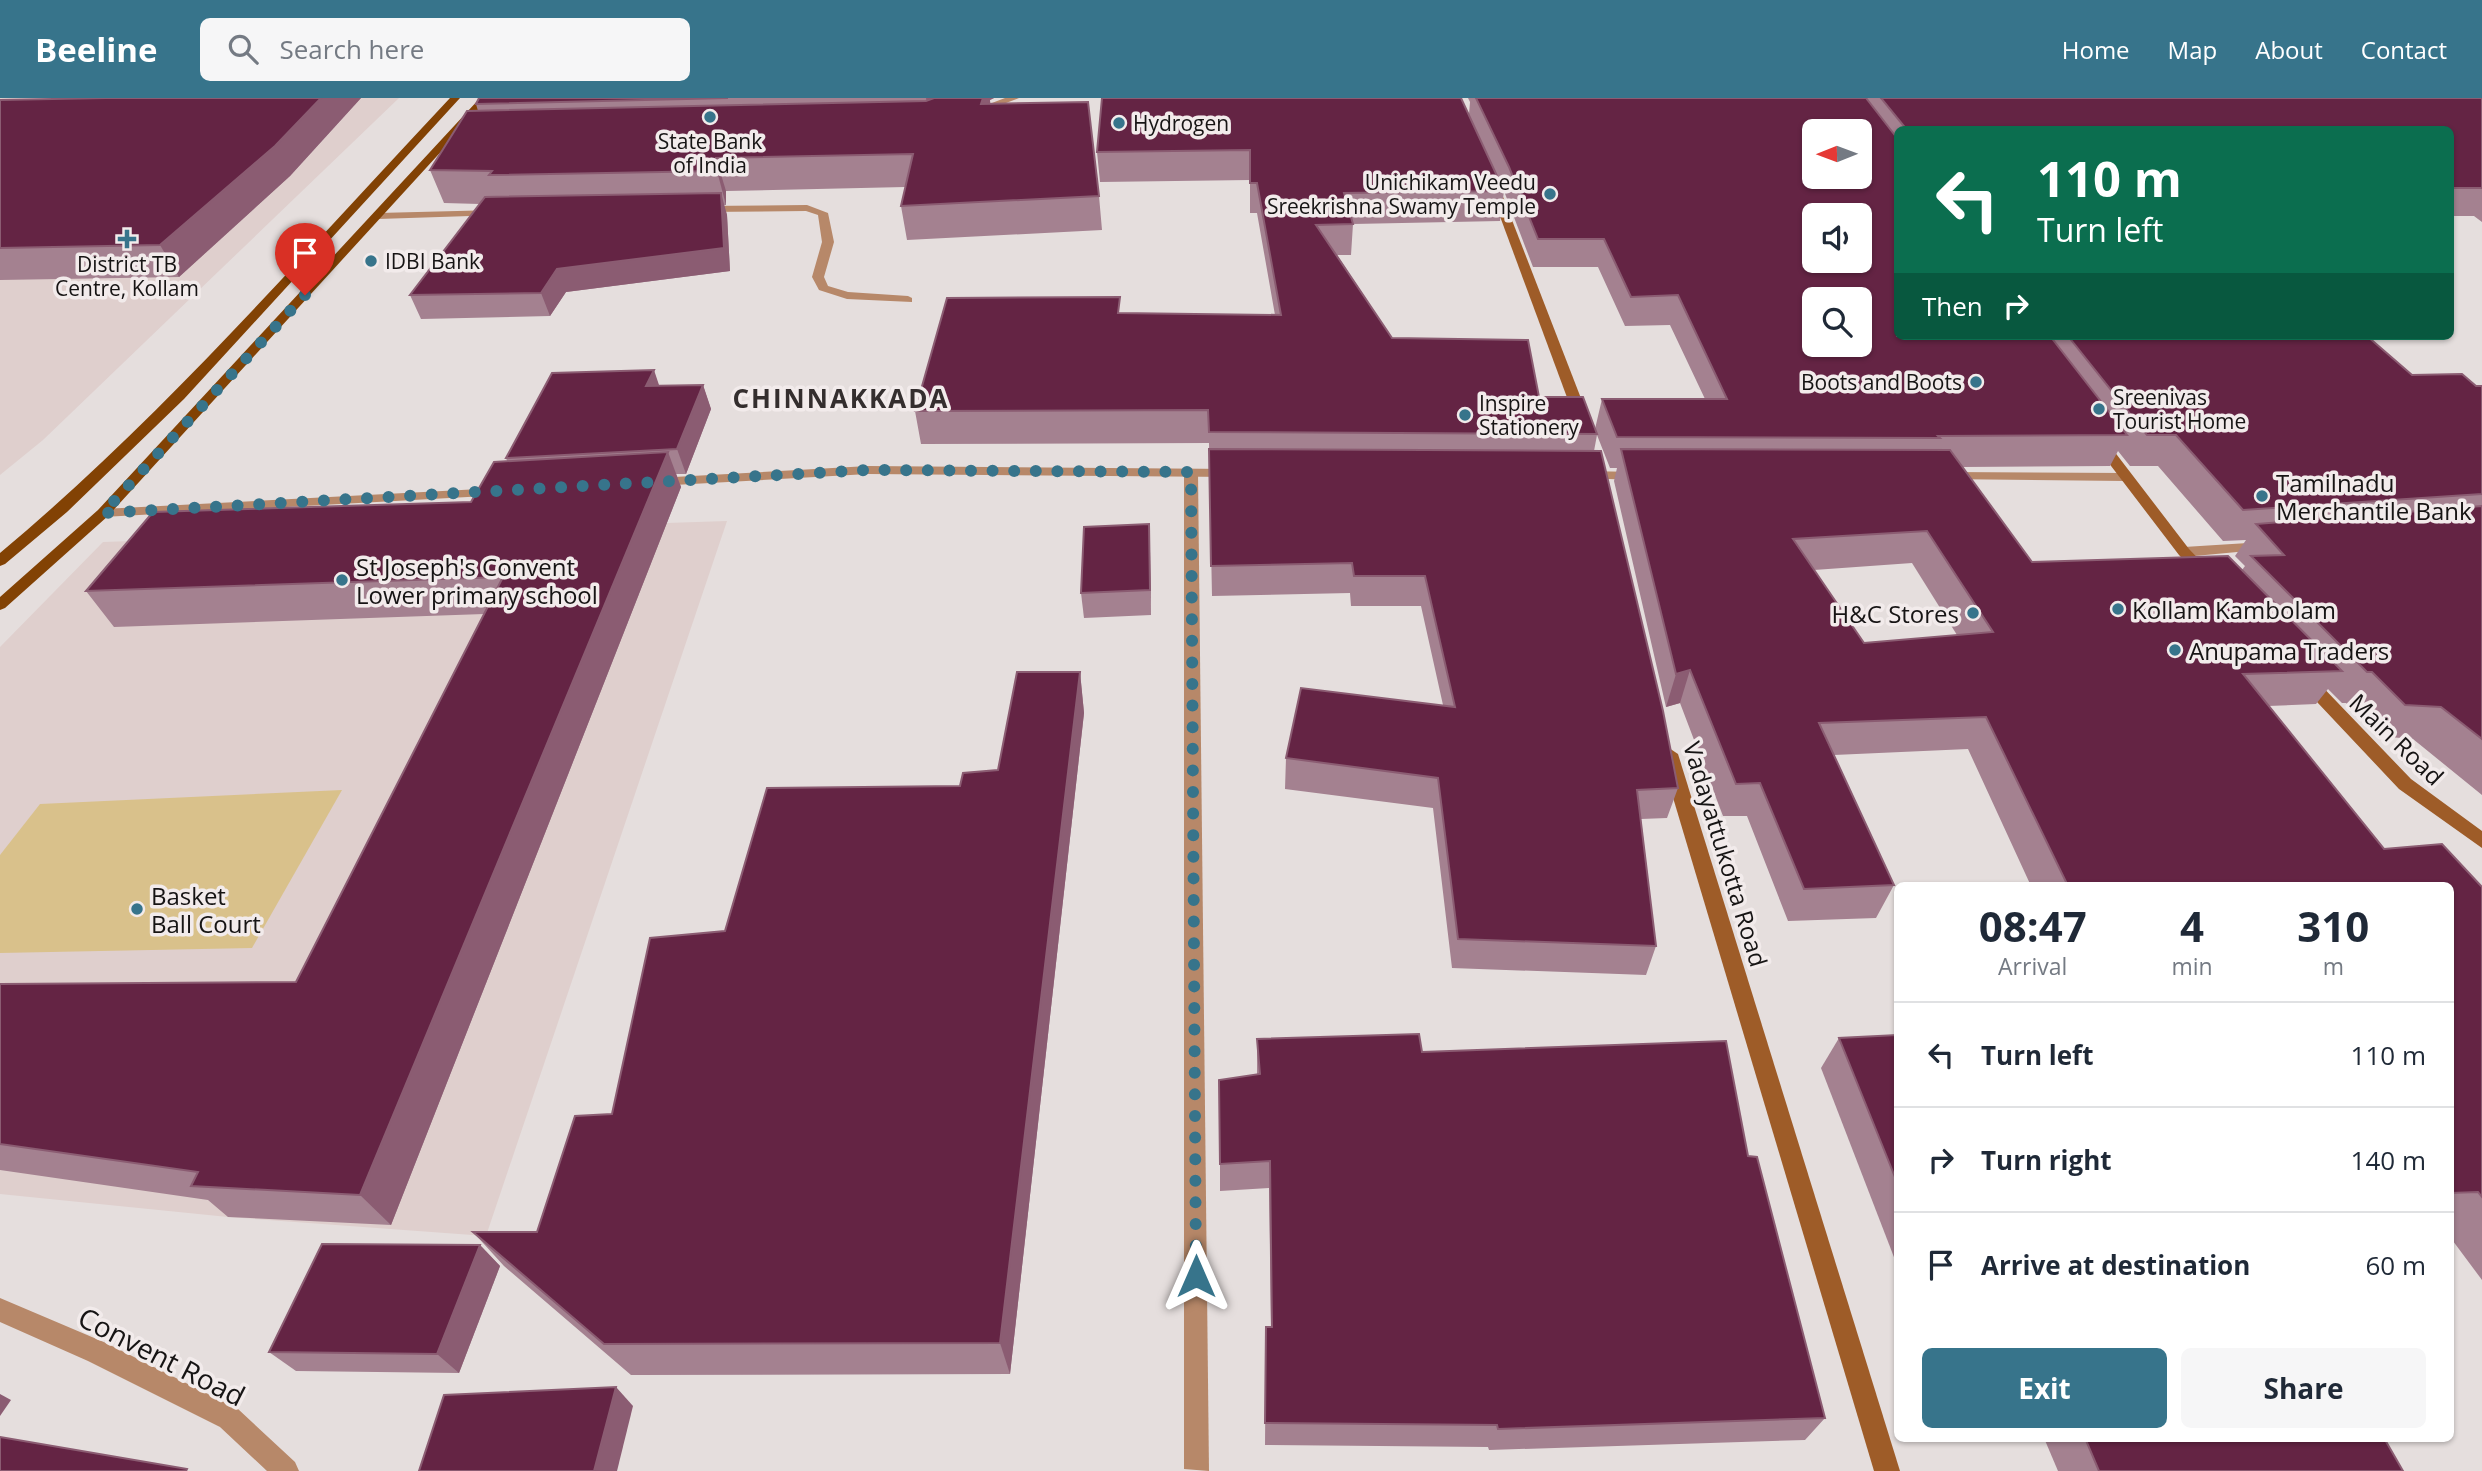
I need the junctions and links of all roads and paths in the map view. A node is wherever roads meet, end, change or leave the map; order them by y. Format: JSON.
{"nodes":[{"id":1,"x":455,"y":98,"type":"edge"},
{"id":2,"x":485,"y":98,"type":"edge"},
{"id":3,"x":1014,"y":98,"type":"edge"},
{"id":4,"x":967,"y":114,"type":"edge"},
{"id":5,"x":464,"y":137,"type":"edge"},
{"id":6,"x":450,"y":138,"type":"junction"},
{"id":7,"x":1487,"y":171,"type":"edge"},
{"id":8,"x":694,"y":209,"type":"edge"},
{"id":9,"x":503,"y":213,"type":"edge"},
{"id":10,"x":378,"y":216,"type":"junction"},
{"id":11,"x":908,"y":300,"type":"dead end"},
{"id":12,"x":2086,"y":423,"type":"edge"},
{"id":13,"x":1589,"y":438,"type":"edge"},
{"id":14,"x":1601,"y":469,"type":"junction"},
{"id":15,"x":1191,"y":472,"type":"junction"},
{"id":16,"x":1246,"y":473,"type":"edge"},
{"id":17,"x":1562,"y":475,"type":"edge"},
{"id":18,"x":1658,"y":476,"type":"edge"},
{"id":19,"x":1933,"y":476,"type":"edge"},
{"id":20,"x":2125,"y":477,"type":"junction"},
{"id":21,"x":646,"y":483,"type":"edge"},
{"id":22,"x":508,"y":491,"type":"edge"},
{"id":23,"x":1609,"y":502,"type":"edge"},
{"id":24,"x":103,"y":513,"type":"junction"},
{"id":25,"x":2279,"y":545,"type":"edge"},
{"id":26,"x":2184,"y":552,"type":"junction"},
{"id":27,"x":0,"y":561,"type":"edge"},
{"id":28,"x":2213,"y":582,"type":"edge"},
{"id":29,"x":0,"y":606,"type":"edge"},
{"id":30,"x":2299,"y":673,"type":"edge"},
{"id":31,"x":1663,"y":736,"type":"edge"},
{"id":32,"x":2482,"y":841,"type":"edge"},
{"id":33,"x":0,"y":1310,"type":"edge"},
{"id":34,"x":1197,"y":1469,"type":"edge"},
{"id":35,"x":286,"y":1471,"type":"edge"},
{"id":36,"x":1887,"y":1471,"type":"edge"}],
"edges":[{"from":1,"to":27,"type":"main road"},
{"from":2,"to":6,"type":"main road"},
{"from":3,"to":4,"type":"street"},
{"from":5,"to":6,"type":"street"},
{"from":6,"to":10,"type":"main road"},
{"from":7,"to":13,"type":"street"},
{"from":8,"to":11,"type":"street"},
{"from":9,"to":10,"type":"street"},
{"from":10,"to":24,"type":"main road"},
{"from":12,"to":20,"type":"street"},
{"from":14,"to":17,"type":"street"},
{"from":14,"to":18,"type":"street"},
{"from":14,"to":23,"type":"street"},
{"from":15,"to":16,"type":"street"},
{"from":15,"to":21,"type":"street"},
{"from":15,"to":34,"type":"street"},
{"from":19,"to":20,"type":"street"},
{"from":20,"to":26,"type":"street"},
{"from":22,"to":24,"type":"street"},
{"from":24,"to":29,"type":"main road"},
{"from":25,"to":26,"type":"street"},
{"from":26,"to":28,"type":"street"},
{"from":30,"to":32,"type":"street","name":"Main Road"},
{"from":31,"to":36,"type":"street","name":"Vadayattukotta Road"},
{"from":33,"to":35,"type":"street","name":"Convent Road"}]}
